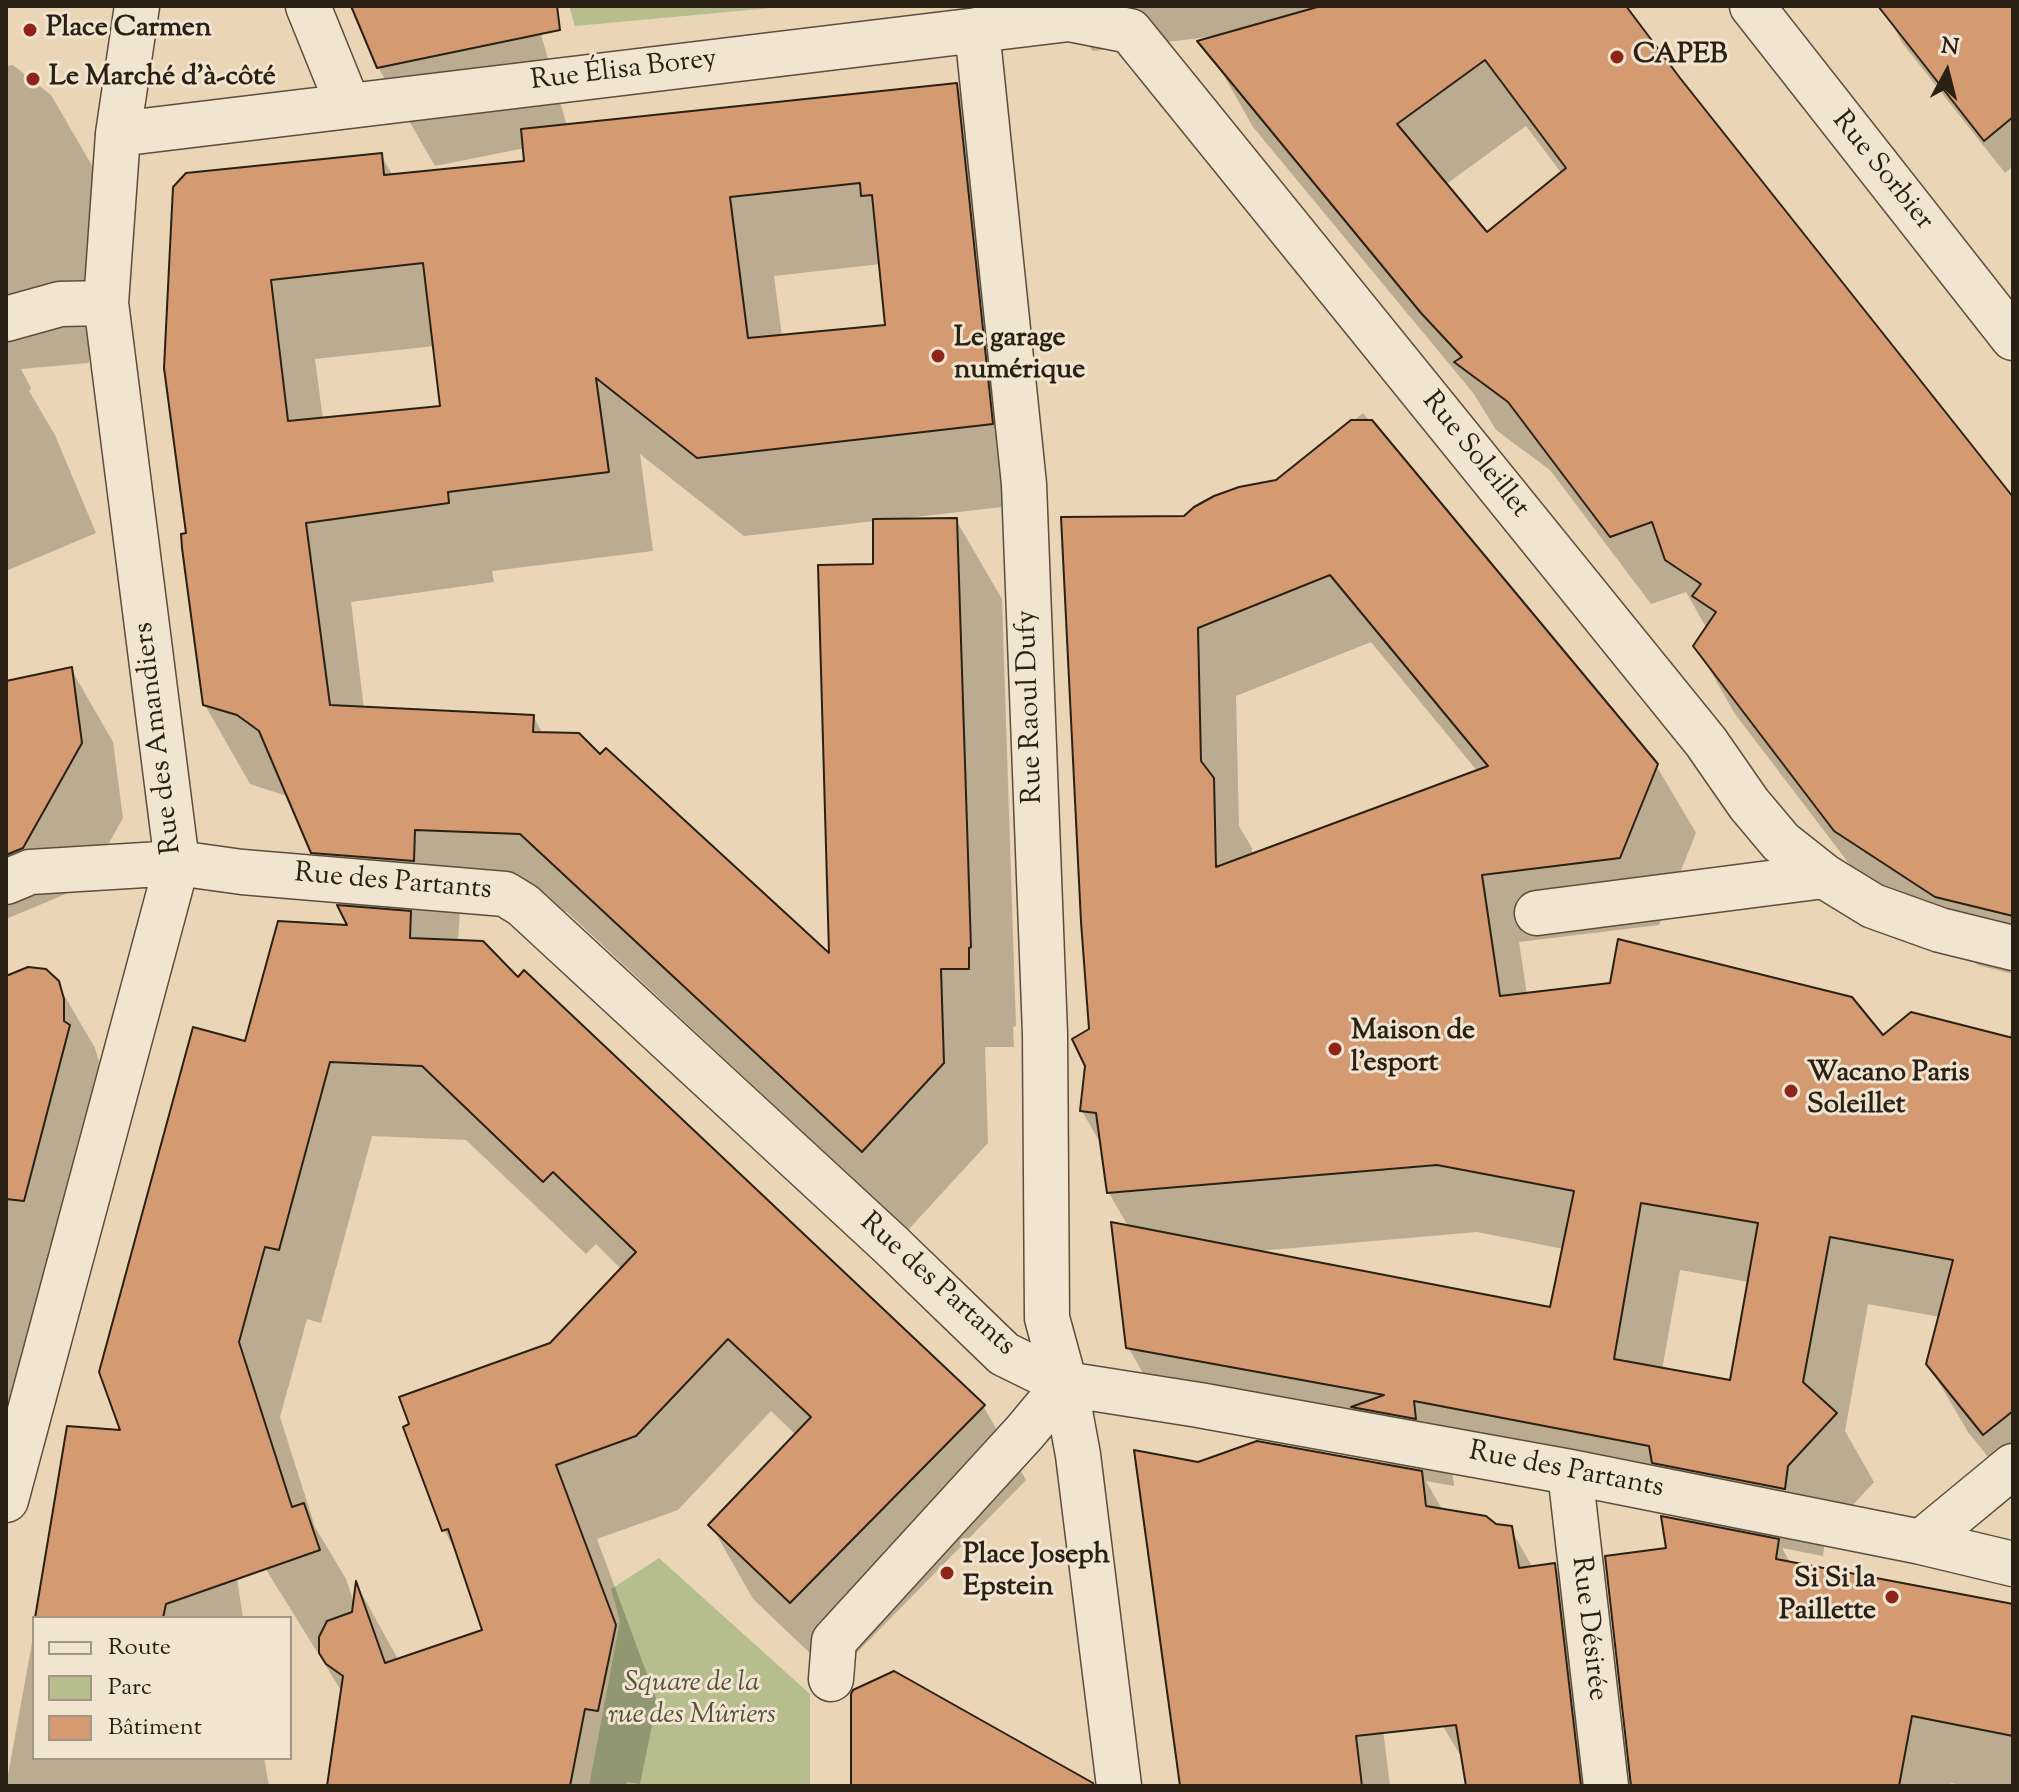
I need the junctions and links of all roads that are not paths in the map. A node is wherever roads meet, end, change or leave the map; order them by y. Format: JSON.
{"nodes":[{"id":1,"x":308,"y":6,"type":"edge"},
{"id":2,"x":1752,"y":6,"type":"edge"},
{"id":3,"x":133,"y":8,"type":"edge"},
{"id":4,"x":977,"y":30,"type":"junction"},
{"id":5,"x":1130,"y":31,"type":"joint"},
{"id":6,"x":348,"y":105,"type":"junction"},
{"id":7,"x":118,"y":134,"type":"junction"},
{"id":8,"x":106,"y":303,"type":"junction"},
{"id":9,"x":6,"y":319,"type":"edge"},
{"id":10,"x":2013,"y":338,"type":"edge"},
{"id":11,"x":177,"y":863,"type":"junction"},
{"id":12,"x":1824,"y":876,"type":"junction"},
{"id":13,"x":6,"y":882,"type":"edge"},
{"id":14,"x":1537,"y":913,"type":"dead end"},
{"id":15,"x":2013,"y":948,"type":"edge"},
{"id":16,"x":1065,"y":1384,"type":"junction"},
{"id":17,"x":2013,"y":1466,"type":"edge"},
{"id":18,"x":1570,"y":1472,"type":"junction"},
{"id":19,"x":6,"y":1500,"type":"edge"},
{"id":20,"x":1921,"y":1542,"type":"junction"},
{"id":21,"x":2013,"y":1564,"type":"edge"},
{"id":22,"x":831,"y":1679,"type":"dead end"},
{"id":23,"x":1119,"y":1786,"type":"edge"},
{"id":24,"x":1606,"y":1786,"type":"edge"}],
"edges":[{"from":1,"to":6,"type":"street"},
{"from":2,"to":10,"type":"street","name":"Rue Sorbier"},
{"from":3,"to":7,"type":"street","name":"Rue des Amandiers"},
{"from":4,"to":5,"type":"street","name":"Rue Élisa Borey"},
{"from":4,"to":6,"type":"street","name":"Rue Élisa Borey"},
{"from":4,"to":16,"type":"street","name":"Rue Raoul Dufy"},
{"from":5,"to":12,"type":"street","name":"Rue Soleillet"},
{"from":6,"to":7,"type":"street","name":"Rue Élisa Borey"},
{"from":7,"to":8,"type":"street","name":"Rue des Amandiers"},
{"from":8,"to":9,"type":"street"},
{"from":8,"to":11,"type":"street","name":"Rue des Amandiers"},
{"from":11,"to":13,"type":"street","name":"Rue des Partants"},
{"from":11,"to":16,"type":"street","name":"Rue des Partants"},
{"from":11,"to":19,"type":"street","name":"Rue des Amandiers"},
{"from":12,"to":14,"type":"street"},
{"from":12,"to":15,"type":"street","name":"Rue Soleillet"},
{"from":16,"to":18,"type":"street","name":"Rue des Partants"},
{"from":16,"to":22,"type":"street"},
{"from":16,"to":23,"type":"street","name":"Rue Raoul Dufy"},
{"from":17,"to":20,"type":"street"},
{"from":18,"to":20,"type":"street","name":"Rue des Partants"},
{"from":18,"to":24,"type":"street","name":"Rue Désirée"},
{"from":20,"to":21,"type":"street","name":"Rue des Partants"}]}
